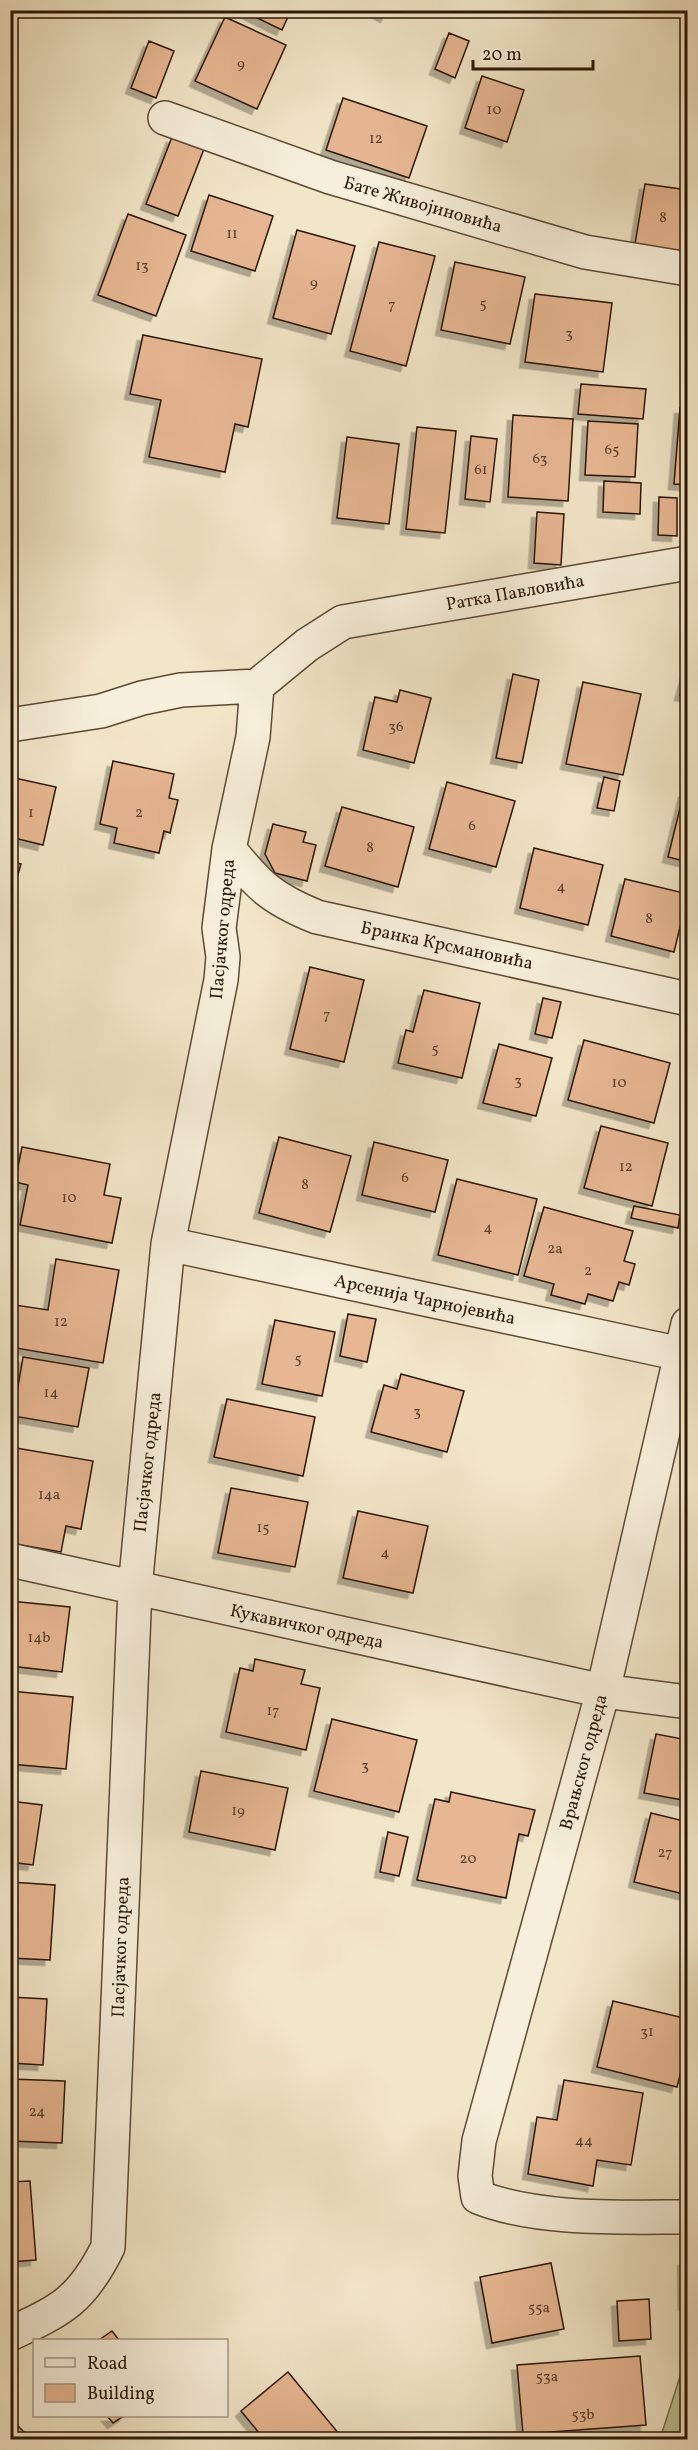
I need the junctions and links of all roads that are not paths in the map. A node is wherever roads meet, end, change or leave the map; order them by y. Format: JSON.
{"nodes":[{"id":1,"x":165,"y":118,"type":"dead end"},
{"id":2,"x":687,"y":269,"type":"edge"},
{"id":3,"x":687,"y":563,"type":"edge"},
{"id":4,"x":257,"y":686,"type":"junction"},
{"id":5,"x":10,"y":725,"type":"edge"},
{"id":6,"x":229,"y":849,"type":"junction"},
{"id":7,"x":687,"y":999,"type":"edge"},
{"id":8,"x":168,"y":1244,"type":"junction"},
{"id":9,"x":684,"y":1339,"type":"edge"},
{"id":10,"x":10,"y":1560,"type":"edge"},
{"id":11,"x":135,"y":1588,"type":"junction"},
{"id":12,"x":603,"y":1691,"type":"junction"},
{"id":13,"x":687,"y":1702,"type":"edge"},
{"id":14,"x":687,"y":2217,"type":"edge"},
{"id":15,"x":10,"y":2334,"type":"edge"}],
"edges":[{"from":1,"to":2,"type":"street","name":"Бате Живојиновића"},
{"from":3,"to":4,"type":"street","name":"Ратка Павловића"},
{"from":4,"to":5,"type":"street"},
{"from":4,"to":6,"type":"street","name":"Пасјачког одреда"},
{"from":6,"to":7,"type":"street","name":"Бранка Крсмановића"},
{"from":6,"to":8,"type":"street","name":"Пасјачког одреда"},
{"from":8,"to":9,"type":"street","name":"Арсенија Чарнојевића"},
{"from":8,"to":11,"type":"street","name":"Пасјачког одреда"},
{"from":9,"to":12,"type":"street","name":"Врањског одреда"},
{"from":10,"to":11,"type":"street","name":"Кукавичког одреда"},
{"from":11,"to":12,"type":"street","name":"Кукавичког одреда"},
{"from":11,"to":15,"type":"street","name":"Пасјачког одреда"},
{"from":12,"to":13,"type":"street","name":"Кукавичког одреда"},
{"from":12,"to":14,"type":"street","name":"Врањског одреда"}]}
